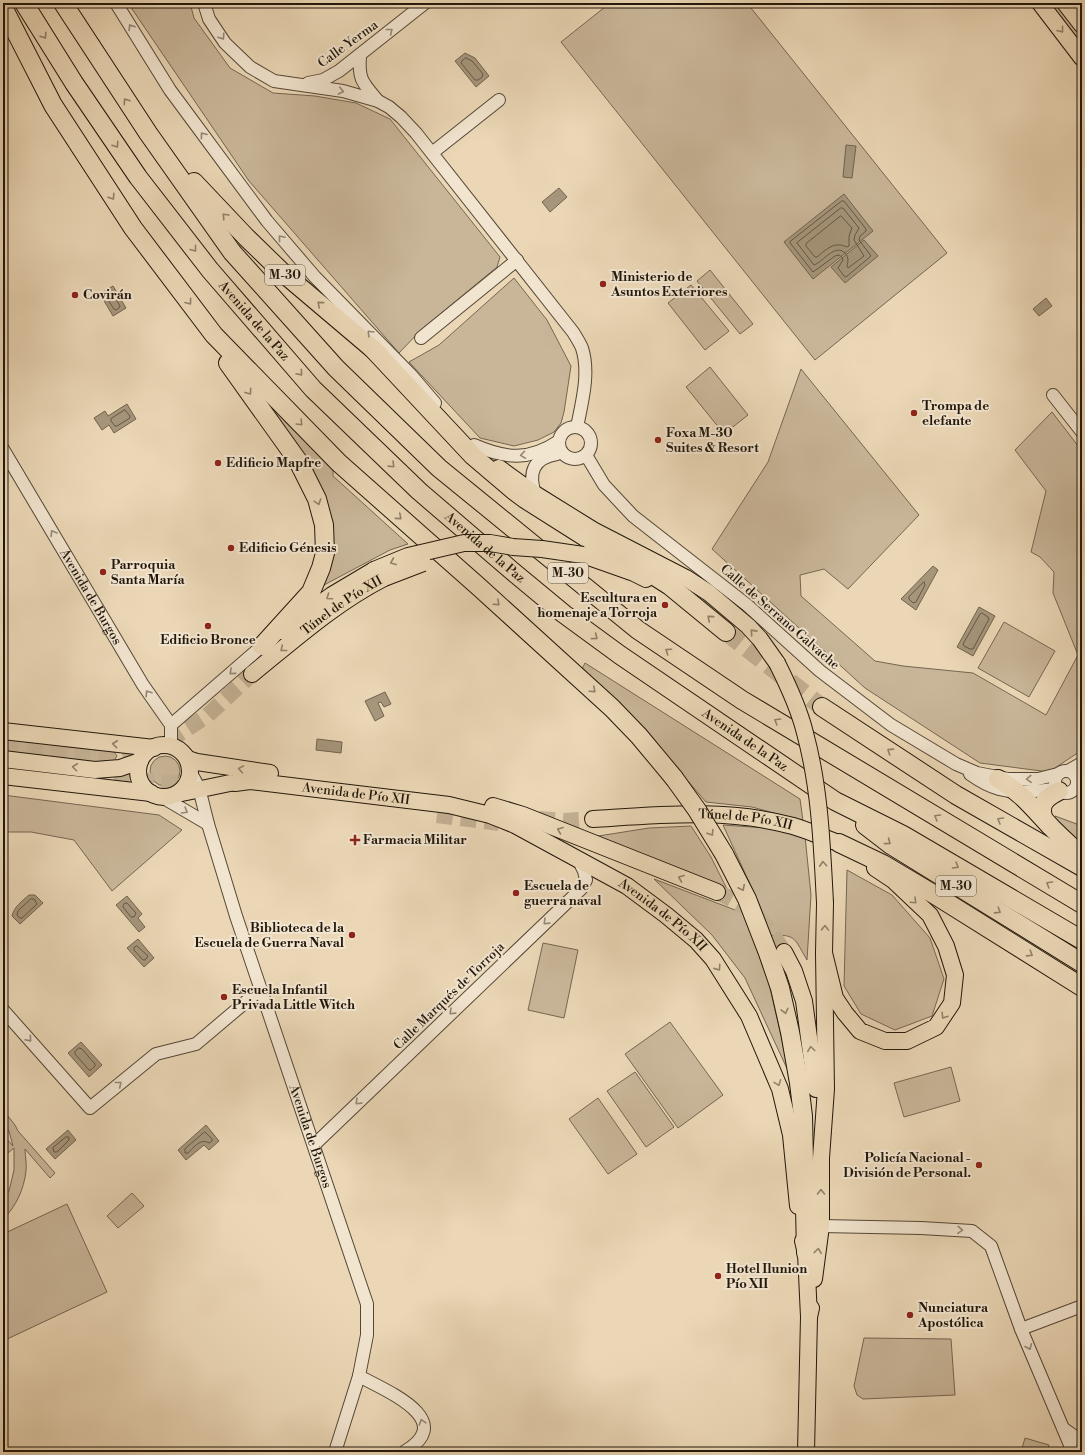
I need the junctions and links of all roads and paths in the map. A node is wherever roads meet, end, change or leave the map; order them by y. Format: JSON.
{"nodes":[{"id":1,"x":24,"y":3,"type":"edge"},
{"id":2,"x":63,"y":3,"type":"edge"},
{"id":3,"x":116,"y":3,"type":"edge"},
{"id":4,"x":204,"y":3,"type":"edge"},
{"id":5,"x":425,"y":3,"type":"edge"},
{"id":6,"x":1040,"y":3,"type":"edge"},
{"id":7,"x":1065,"y":3,"type":"edge"},
{"id":8,"x":3,"y":7,"type":"edge"},
{"id":9,"x":1082,"y":25,"type":"edge"},
{"id":10,"x":360,"y":56,"type":"junction"},
{"id":11,"x":1082,"y":58,"type":"edge"},
{"id":12,"x":302,"y":85,"type":"junction"},
{"id":13,"x":499,"y":100,"type":"dead end"},
{"id":14,"x":378,"y":101,"type":"junction"},
{"id":15,"x":148,"y":134,"type":"junction"},
{"id":16,"x":432,"y":153,"type":"junction"},
{"id":17,"x":517,"y":260,"type":"junction"},
{"id":18,"x":214,"y":335,"type":"junction"},
{"id":19,"x":421,"y":338,"type":"dead end"},
{"id":20,"x":371,"y":347,"type":"junction"},
{"id":21,"x":1053,"y":395,"type":"dead end"},
{"id":22,"x":435,"y":403,"type":"junction"},
{"id":23,"x":577,"y":427,"type":"junction"},
{"id":24,"x":1082,"y":432,"type":"edge"},
{"id":25,"x":559,"y":441,"type":"junction"},
{"id":26,"x":474,"y":446,"type":"junction"},
{"id":27,"x":3,"y":449,"type":"edge"},
{"id":28,"x":562,"y":453,"type":"junction"},
{"id":29,"x":586,"y":455,"type":"junction"},
{"id":30,"x":535,"y":494,"type":"junction"},
{"id":31,"x":379,"y":574,"type":"junction"},
{"id":32,"x":693,"y":604,"type":"junction"},
{"id":33,"x":726,"y":632,"type":"tunnel mouth"},
{"id":34,"x":262,"y":646,"type":"junction"},
{"id":35,"x":252,"y":674,"type":"tunnel mouth"},
{"id":36,"x":822,"y":707,"type":"tunnel mouth"},
{"id":37,"x":171,"y":725,"type":"junction"},
{"id":38,"x":3,"y":731,"type":"edge"},
{"id":39,"x":171,"y":746,"type":"junction"},
{"id":40,"x":154,"y":748,"type":"junction"},
{"id":41,"x":3,"y":759,"type":"edge"},
{"id":42,"x":140,"y":761,"type":"junction"},
{"id":43,"x":1082,"y":763,"type":"edge"},
{"id":44,"x":956,"y":764,"type":"junction"},
{"id":45,"x":189,"y":765,"type":"junction"},
{"id":46,"x":3,"y":776,"type":"edge"},
{"id":47,"x":1079,"y":777,"type":"edge"},
{"id":48,"x":998,"y":779,"type":"junction"},
{"id":49,"x":1061,"y":781,"type":"junction"},
{"id":50,"x":232,"y":783,"type":"junction"},
{"id":51,"x":3,"y":787,"type":"edge"},
{"id":52,"x":199,"y":788,"type":"junction"},
{"id":53,"x":125,"y":790,"type":"junction"},
{"id":54,"x":1018,"y":792,"type":"junction"},
{"id":55,"x":163,"y":795,"type":"junction"},
{"id":56,"x":835,"y":801,"type":"junction"},
{"id":57,"x":437,"y":815,"type":"tunnel mouth"},
{"id":58,"x":1043,"y":817,"type":"junction"},
{"id":59,"x":593,"y":823,"type":"tunnel mouth"},
{"id":60,"x":208,"y":824,"type":"junction"},
{"id":61,"x":839,"y":844,"type":"junction"},
{"id":62,"x":1082,"y":857,"type":"edge"},
{"id":63,"x":578,"y":859,"type":"junction"},
{"id":64,"x":1082,"y":867,"type":"edge"},
{"id":65,"x":717,"y":892,"type":"tunnel mouth"},
{"id":66,"x":1082,"y":904,"type":"edge"},
{"id":67,"x":1082,"y":940,"type":"edge"},
{"id":68,"x":784,"y":952,"type":"tunnel mouth"},
{"id":69,"x":824,"y":953,"type":"junction"},
{"id":70,"x":1082,"y":964,"type":"edge"},
{"id":71,"x":1082,"y":987,"type":"edge"},
{"id":72,"x":261,"y":989,"type":"junction"},
{"id":73,"x":3,"y":1010,"type":"edge"},
{"id":74,"x":314,"y":1145,"type":"junction"},
{"id":75,"x":821,"y":1158,"type":"junction"},
{"id":76,"x":821,"y":1226,"type":"junction"},
{"id":77,"x":806,"y":1253,"type":"junction"},
{"id":78,"x":1082,"y":1306,"type":"edge"},
{"id":79,"x":809,"y":1317,"type":"junction"},
{"id":80,"x":1021,"y":1329,"type":"junction"},
{"id":81,"x":360,"y":1376,"type":"junction"},
{"id":82,"x":1063,"y":1428,"type":"junction"},
{"id":83,"x":1082,"y":1440,"type":"edge"},
{"id":84,"x":335,"y":1452,"type":"edge"},
{"id":85,"x":404,"y":1452,"type":"edge"},
{"id":86,"x":806,"y":1452,"type":"edge"},
{"id":87,"x":1073,"y":1452,"type":"edge"}],
"edges":[{"from":1,"to":56,"type":"highway","name":"Avenida de la Paz","number":"M-30","one_way":true},
{"from":15,"to":2,"type":"highway","number":"M-30","one_way":true},
{"from":22,"to":3,"type":"street","one_way":true},
{"from":4,"to":12,"type":"street","one_way":true},
{"from":10,"to":5,"type":"street","name":"Calle Yerma","one_way":true},
{"from":6,"to":11,"type":"main road","one_way":true},
{"from":7,"to":9,"type":"main road"},
{"from":8,"to":18,"type":"highway","one_way":true},
{"from":10,"to":12,"type":"street","name":"Calle Yerma"},
{"from":10,"to":14,"type":"street"},
{"from":12,"to":14,"type":"street","one_way":true},
{"from":13,"to":16,"type":"street"},
{"from":14,"to":16,"type":"street"},
{"from":20,"to":15,"type":"highway","number":"M-30","one_way":true},
{"from":66,"to":15,"type":"highway","number":"M-30","one_way":true},
{"from":16,"to":17,"type":"street"},
{"from":17,"to":19,"type":"street"},
{"from":17,"to":23,"type":"street"},
{"from":18,"to":34,"type":"highway","one_way":true},
{"from":18,"to":77,"type":"highway","one_way":true,"bridge":true},
{"from":20,"to":22,"type":"highway","number":"M-30"},
{"from":20,"to":32,"type":"highway","number":"M-30"},
{"from":21,"to":24,"type":"street"},
{"from":22,"to":26,"type":"main road","number":"M-30"},
{"from":23,"to":25,"type":"street"},
{"from":23,"to":29,"type":"street"},
{"from":25,"to":26,"type":"street","one_way":true},
{"from":25,"to":28,"type":"street"},
{"from":26,"to":30,"type":"main road","name":"Avenida de Pío XII","number":"M-30"},
{"from":37,"to":27,"type":"street","name":"Avenida de Burgos","one_way":true},
{"from":28,"to":29,"type":"street"},
{"from":28,"to":30,"type":"street"},
{"from":29,"to":44,"type":"street","name":"Calle de Serrano Galvache"},
{"from":69,"to":30,"type":"main road","name":"Avenida de Pío XII","one_way":true,"bridge":true},
{"from":32,"to":31,"type":"main road","name":"Túnel de Pío XII","one_way":true,"bridge":true},
{"from":31,"to":34,"type":"main road","one_way":true},
{"from":31,"to":35,"type":"main road","name":"Túnel de Pío XII","one_way":true},
{"from":33,"to":32,"type":"highway","number":"M-30","one_way":true},
{"from":34,"to":37,"type":"street","one_way":true},
{"from":64,"to":36,"type":"highway","one_way":true},
{"from":37,"to":39,"type":"street"},
{"from":40,"to":38,"type":"main road","one_way":true},
{"from":39,"to":40,"type":"main road"},
{"from":39,"to":45,"type":"main road","name":"Avenida de Burgos"},
{"from":40,"to":42,"type":"main road"},
{"from":42,"to":41,"type":"main road","one_way":true},
{"from":42,"to":55,"type":"main road"},
{"from":43,"to":49,"type":"street","name":"Calle de Serrano Galvache"},
{"from":44,"to":48,"type":"street","name":"Calle de Serrano Galvache"},
{"from":44,"to":54,"type":"street","name":"Calle de Serrano Galvache"},
{"from":45,"to":52,"type":"street","name":"Avenida de Burgos"},
{"from":45,"to":55,"type":"main road"},
{"from":65,"to":45,"type":"main road","name":"Avenida de Pío XII","one_way":true},
{"from":46,"to":53,"type":"main road","name":"Avenida de Pío XII"},
{"from":47,"to":49,"type":"street"},
{"from":47,"to":49,"type":"street"},
{"from":49,"to":48,"type":"street","name":"Calle de Serrano Galvache","one_way":true},
{"from":48,"to":54,"type":"highway"},
{"from":49,"to":54,"type":"street","name":"Calle de Serrano Galvache"},
{"from":49,"to":58,"type":"highway"},
{"from":50,"to":52,"type":"main road","name":"Avenida de Pío XII"},
{"from":50,"to":57,"type":"main road"},
{"from":50,"to":63,"type":"main road","name":"Avenida de Pío XII"},
{"from":51,"to":53,"type":"main road"},
{"from":52,"to":55,"type":"main road","name":"Avenida de Pío XII"},
{"from":52,"to":60,"type":"street","name":"Avenida de Burgos"},
{"from":53,"to":55,"type":"main road","name":"Avenida de Pío XII"},
{"from":54,"to":58,"type":"highway"},
{"from":55,"to":60,"type":"street","one_way":true},
{"from":56,"to":67,"type":"highway","name":"Avenida de la Paz","number":"M-30","one_way":true},
{"from":56,"to":70,"type":"highway","number":"M-30","one_way":true},
{"from":58,"to":62,"type":"highway"},
{"from":59,"to":61,"type":"main road","name":"Túnel de Pío XII"},
{"from":60,"to":72,"type":"street","name":"Avenida de Burgos"},
{"from":61,"to":69,"type":"main road","name":"Túnel de Pío XII","one_way":true},
{"from":61,"to":71,"type":"highway","one_way":true},
{"from":63,"to":74,"type":"street","name":"Calle Marqués de Torroja","one_way":true},
{"from":63,"to":77,"type":"main road","name":"Avenida de Pío XII","one_way":true},
{"from":75,"to":68,"type":"main road","name":"Avenida de Pío XII","one_way":true},
{"from":69,"to":75,"type":"main road","name":"Avenida de Pío XII"},
{"from":73,"to":72,"type":"street","one_way":true},
{"from":72,"to":74,"type":"street","name":"Avenida de Burgos"},
{"from":74,"to":81,"type":"street","name":"Avenida de Burgos"},
{"from":76,"to":75,"type":"main road","name":"Avenida de Pío XII","one_way":true},
{"from":79,"to":76,"type":"main road","name":"Avenida de Pío XII","one_way":true},
{"from":76,"to":80,"type":"street","one_way":true},
{"from":77,"to":79,"type":"main road","name":"Avenida de Pío XII"},
{"from":78,"to":80,"type":"street"},
{"from":79,"to":86,"type":"main road","name":"Avenida de Pío XII"},
{"from":80,"to":82,"type":"street","one_way":true},
{"from":81,"to":84,"type":"street","name":"Avenida de Burgos"},
{"from":85,"to":81,"type":"street","one_way":true},
{"from":82,"to":83,"type":"street"},
{"from":82,"to":87,"type":"street"}]}
